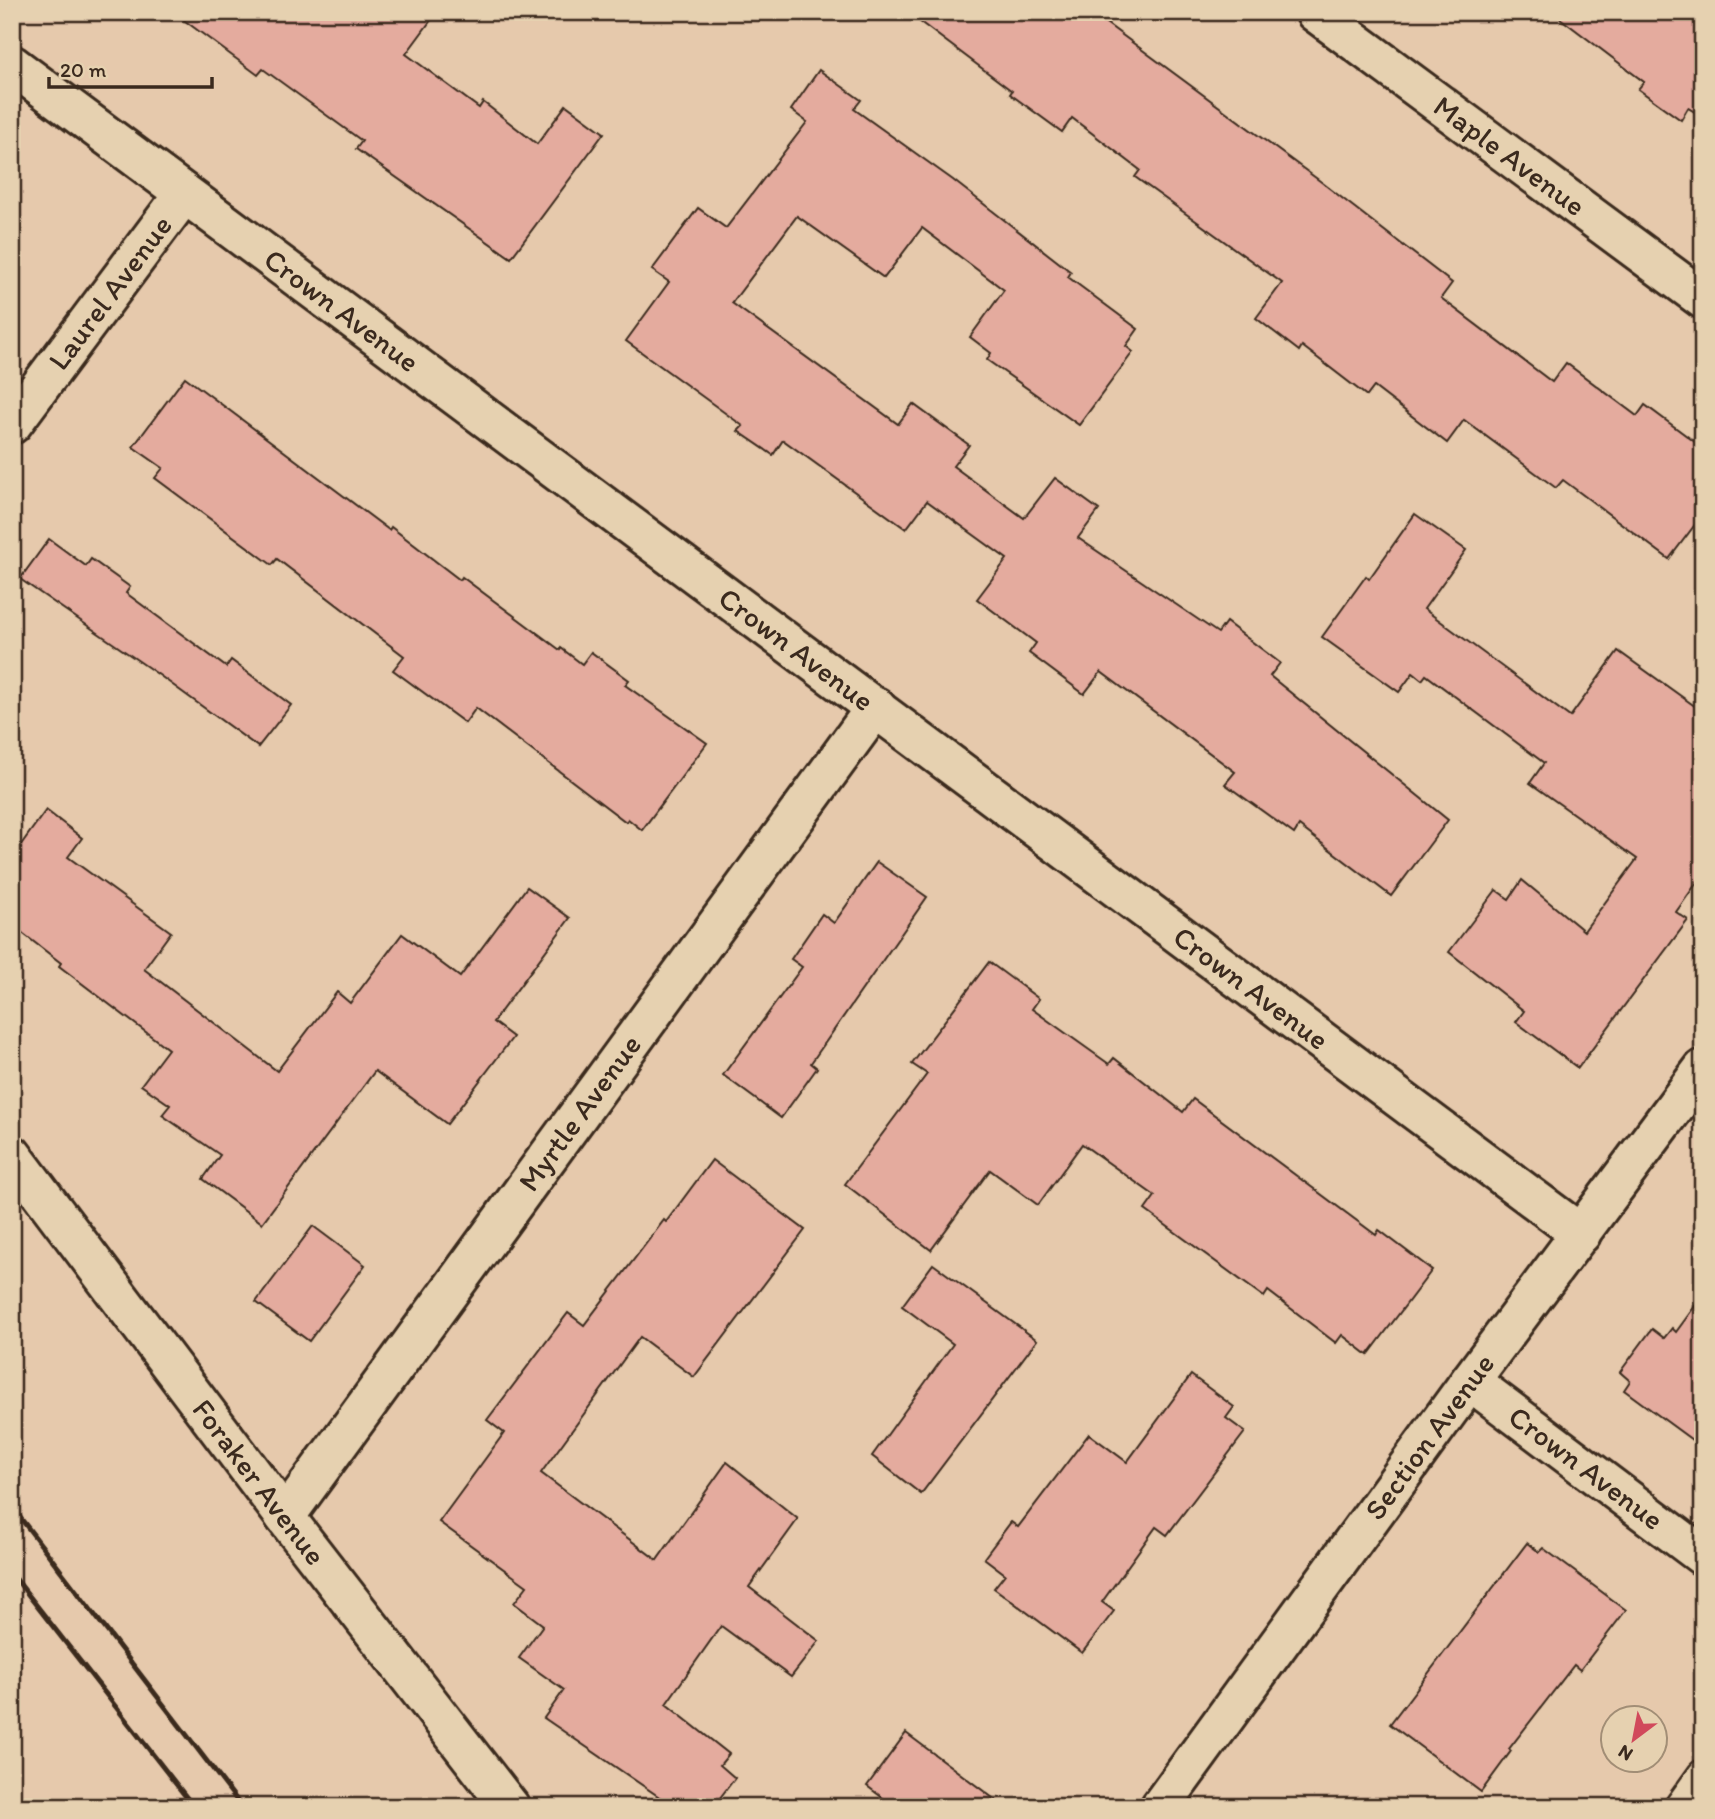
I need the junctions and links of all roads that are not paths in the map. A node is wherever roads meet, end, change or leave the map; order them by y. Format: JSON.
{"nodes":[{"id":1,"x":1315,"y":12,"type":"edge"},
{"id":2,"x":12,"y":65,"type":"edge"},
{"id":3,"x":184,"y":194,"type":"junction"},
{"id":4,"x":1703,"y":299,"type":"edge"},
{"id":5,"x":12,"y":424,"type":"edge"},
{"id":6,"x":876,"y":707,"type":"junction"},
{"id":7,"x":1703,"y":1069,"type":"edge"},
{"id":8,"x":12,"y":1155,"type":"edge"},
{"id":9,"x":1581,"y":1234,"type":"junction"},
{"id":10,"x":1470,"y":1381,"type":"junction"},
{"id":11,"x":285,"y":1517,"type":"junction"},
{"id":12,"x":1703,"y":1556,"type":"edge"},
{"id":13,"x":1703,"y":1774,"type":"edge"},
{"id":14,"x":510,"y":1807,"type":"edge"},
{"id":15,"x":1160,"y":1807,"type":"edge"},
{"id":16,"x":1679,"y":1807,"type":"edge"}],
"edges":[{"from":1,"to":4,"type":"street","name":"Maple Avenue"},
{"from":2,"to":3,"type":"street","name":"Crown Avenue"},
{"from":3,"to":5,"type":"street","name":"Laurel Avenue"},
{"from":3,"to":6,"type":"street","name":"Crown Avenue"},
{"from":6,"to":9,"type":"street","name":"Crown Avenue"},
{"from":6,"to":11,"type":"street","name":"Myrtle Avenue"},
{"from":7,"to":9,"type":"street","name":"Section Avenue"},
{"from":8,"to":11,"type":"street","name":"Foraker Avenue"},
{"from":9,"to":10,"type":"street","name":"Section Avenue"},
{"from":10,"to":12,"type":"street","name":"Crown Avenue"},
{"from":10,"to":15,"type":"street","name":"Section Avenue"},
{"from":11,"to":14,"type":"street","name":"Foraker Avenue"},
{"from":13,"to":16,"type":"lane"}]}
